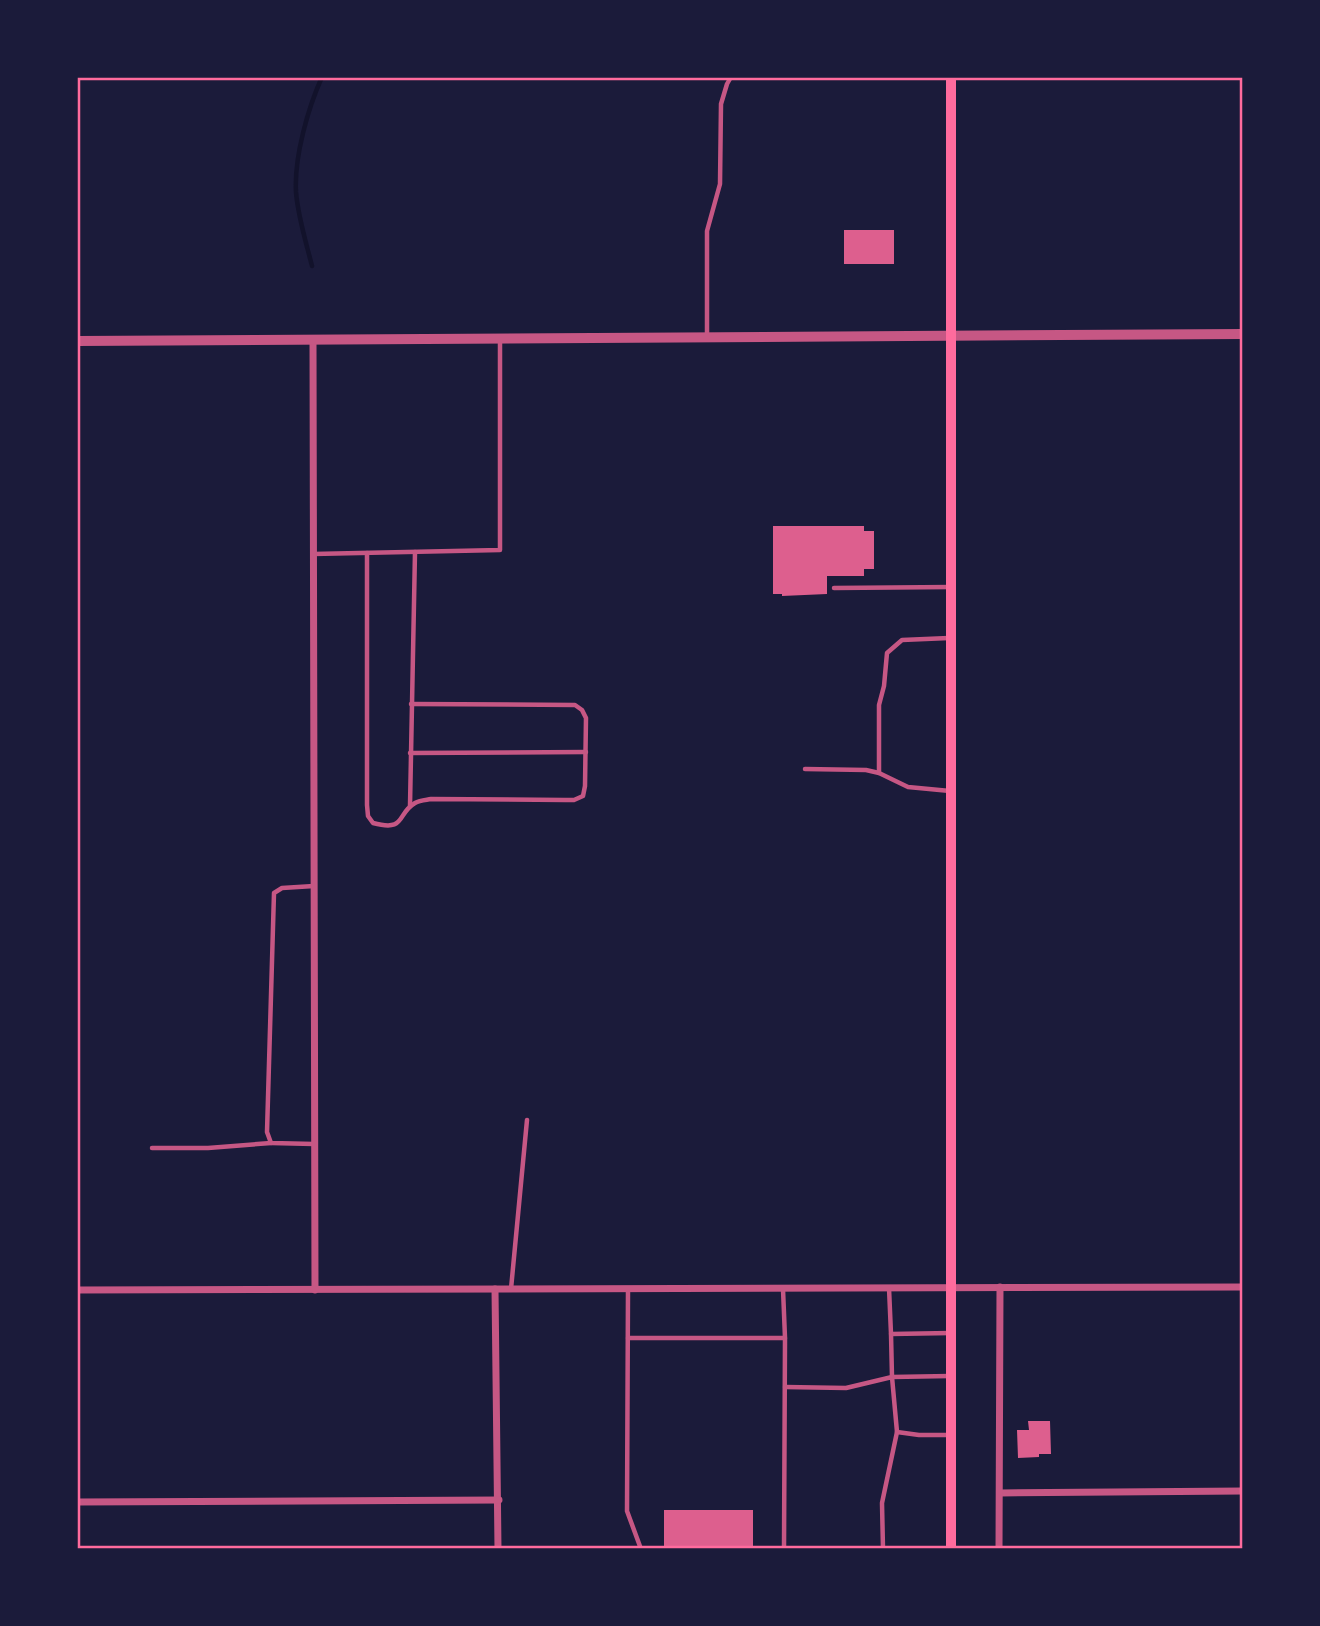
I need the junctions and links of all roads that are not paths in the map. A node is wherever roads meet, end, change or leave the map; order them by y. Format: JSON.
{"nodes":[{"id":1,"x":731,"y":77,"type":"edge"},
{"id":2,"x":951,"y":77,"type":"edge"},
{"id":3,"x":1243,"y":334,"type":"edge"},
{"id":4,"x":951,"y":336,"type":"junction"},
{"id":5,"x":707,"y":337,"type":"junction"},
{"id":6,"x":500,"y":339,"type":"junction"},
{"id":7,"x":313,"y":340,"type":"junction"},
{"id":8,"x":77,"y":341,"type":"edge"},
{"id":9,"x":415,"y":552,"type":"junction"},
{"id":10,"x":367,"y":553,"type":"junction"},
{"id":11,"x":313,"y":554,"type":"junction"},
{"id":12,"x":952,"y":587,"type":"junction"},
{"id":13,"x":834,"y":588,"type":"dead end"},
{"id":14,"x":952,"y":638,"type":"junction"},
{"id":15,"x":411,"y":704,"type":"junction"},
{"id":16,"x":586,"y":752,"type":"junction"},
{"id":17,"x":410,"y":753,"type":"junction"},
{"id":18,"x":805,"y":769,"type":"dead end"},
{"id":19,"x":879,"y":773,"type":"junction"},
{"id":20,"x":951,"y":791,"type":"junction"},
{"id":21,"x":410,"y":807,"type":"junction"},
{"id":22,"x":314,"y":886,"type":"junction"},
{"id":23,"x":527,"y":1120,"type":"dead end"},
{"id":24,"x":271,"y":1143,"type":"junction"},
{"id":25,"x":314,"y":1144,"type":"junction"},
{"id":26,"x":152,"y":1147,"type":"dead end"},
{"id":27,"x":888,"y":1287,"type":"junction"},
{"id":28,"x":951,"y":1287,"type":"junction"},
{"id":29,"x":1000,"y":1287,"type":"junction"},
{"id":30,"x":1243,"y":1287,"type":"edge"},
{"id":31,"x":628,"y":1288,"type":"junction"},
{"id":32,"x":783,"y":1288,"type":"junction"},
{"id":33,"x":495,"y":1289,"type":"junction"},
{"id":34,"x":511,"y":1289,"type":"junction"},
{"id":35,"x":77,"y":1290,"type":"edge"},
{"id":36,"x":315,"y":1290,"type":"junction"},
{"id":37,"x":950,"y":1333,"type":"junction"},
{"id":38,"x":891,"y":1334,"type":"junction"},
{"id":39,"x":628,"y":1338,"type":"junction"},
{"id":40,"x":785,"y":1338,"type":"junction"},
{"id":41,"x":951,"y":1376,"type":"junction"},
{"id":42,"x":892,"y":1377,"type":"junction"},
{"id":43,"x":785,"y":1387,"type":"junction"},
{"id":44,"x":897,"y":1432,"type":"junction"},
{"id":45,"x":951,"y":1436,"type":"junction"},
{"id":46,"x":1243,"y":1491,"type":"edge"},
{"id":47,"x":1000,"y":1493,"type":"junction"},
{"id":48,"x":499,"y":1500,"type":"junction"},
{"id":49,"x":77,"y":1502,"type":"edge"},
{"id":50,"x":498,"y":1549,"type":"edge"},
{"id":51,"x":641,"y":1549,"type":"edge"},
{"id":52,"x":784,"y":1549,"type":"edge"},
{"id":53,"x":883,"y":1549,"type":"edge"},
{"id":54,"x":951,"y":1549,"type":"edge"},
{"id":55,"x":999,"y":1549,"type":"edge"}],
"edges":[{"from":1,"to":5,"type":"lane"},
{"from":2,"to":4,"type":"main road"},
{"from":3,"to":4,"type":"street"},
{"from":4,"to":5,"type":"street"},
{"from":4,"to":12,"type":"main road"},
{"from":5,"to":6,"type":"street"},
{"from":6,"to":7,"type":"street"},
{"from":6,"to":9,"type":"lane"},
{"from":7,"to":8,"type":"street"},
{"from":7,"to":11,"type":"street"},
{"from":9,"to":10,"type":"lane"},
{"from":9,"to":15,"type":"lane"},
{"from":10,"to":11,"type":"lane"},
{"from":10,"to":21,"type":"lane"},
{"from":11,"to":22,"type":"street"},
{"from":12,"to":13,"type":"lane"},
{"from":12,"to":14,"type":"main road"},
{"from":14,"to":19,"type":"lane"},
{"from":14,"to":20,"type":"main road"},
{"from":15,"to":16,"type":"lane"},
{"from":15,"to":17,"type":"lane"},
{"from":16,"to":17,"type":"lane"},
{"from":16,"to":21,"type":"lane"},
{"from":17,"to":21,"type":"lane"},
{"from":18,"to":19,"type":"lane"},
{"from":19,"to":20,"type":"lane"},
{"from":20,"to":28,"type":"main road"},
{"from":22,"to":24,"type":"lane"},
{"from":22,"to":25,"type":"street"},
{"from":23,"to":34,"type":"lane"},
{"from":24,"to":25,"type":"lane"},
{"from":24,"to":26,"type":"lane"},
{"from":25,"to":36,"type":"street"},
{"from":27,"to":28,"type":"street"},
{"from":27,"to":32,"type":"street"},
{"from":27,"to":38,"type":"lane"},
{"from":28,"to":29,"type":"street"},
{"from":28,"to":37,"type":"main road"},
{"from":29,"to":30,"type":"street"},
{"from":29,"to":47,"type":"street"},
{"from":31,"to":32,"type":"street"},
{"from":31,"to":34,"type":"street"},
{"from":31,"to":39,"type":"lane"},
{"from":32,"to":40,"type":"lane"},
{"from":33,"to":34,"type":"street"},
{"from":33,"to":36,"type":"street"},
{"from":33,"to":48,"type":"street"},
{"from":35,"to":36,"type":"street"},
{"from":37,"to":38,"type":"lane"},
{"from":37,"to":41,"type":"main road"},
{"from":38,"to":42,"type":"lane"},
{"from":39,"to":40,"type":"lane"},
{"from":39,"to":51,"type":"lane"},
{"from":40,"to":43,"type":"lane"},
{"from":41,"to":42,"type":"lane"},
{"from":41,"to":45,"type":"main road"},
{"from":42,"to":43,"type":"lane"},
{"from":42,"to":44,"type":"lane"},
{"from":43,"to":52,"type":"lane"},
{"from":44,"to":45,"type":"lane"},
{"from":44,"to":53,"type":"lane"},
{"from":45,"to":54,"type":"main road"},
{"from":46,"to":47,"type":"street"},
{"from":47,"to":55,"type":"street"},
{"from":48,"to":49,"type":"street"},
{"from":48,"to":50,"type":"street"}]}
